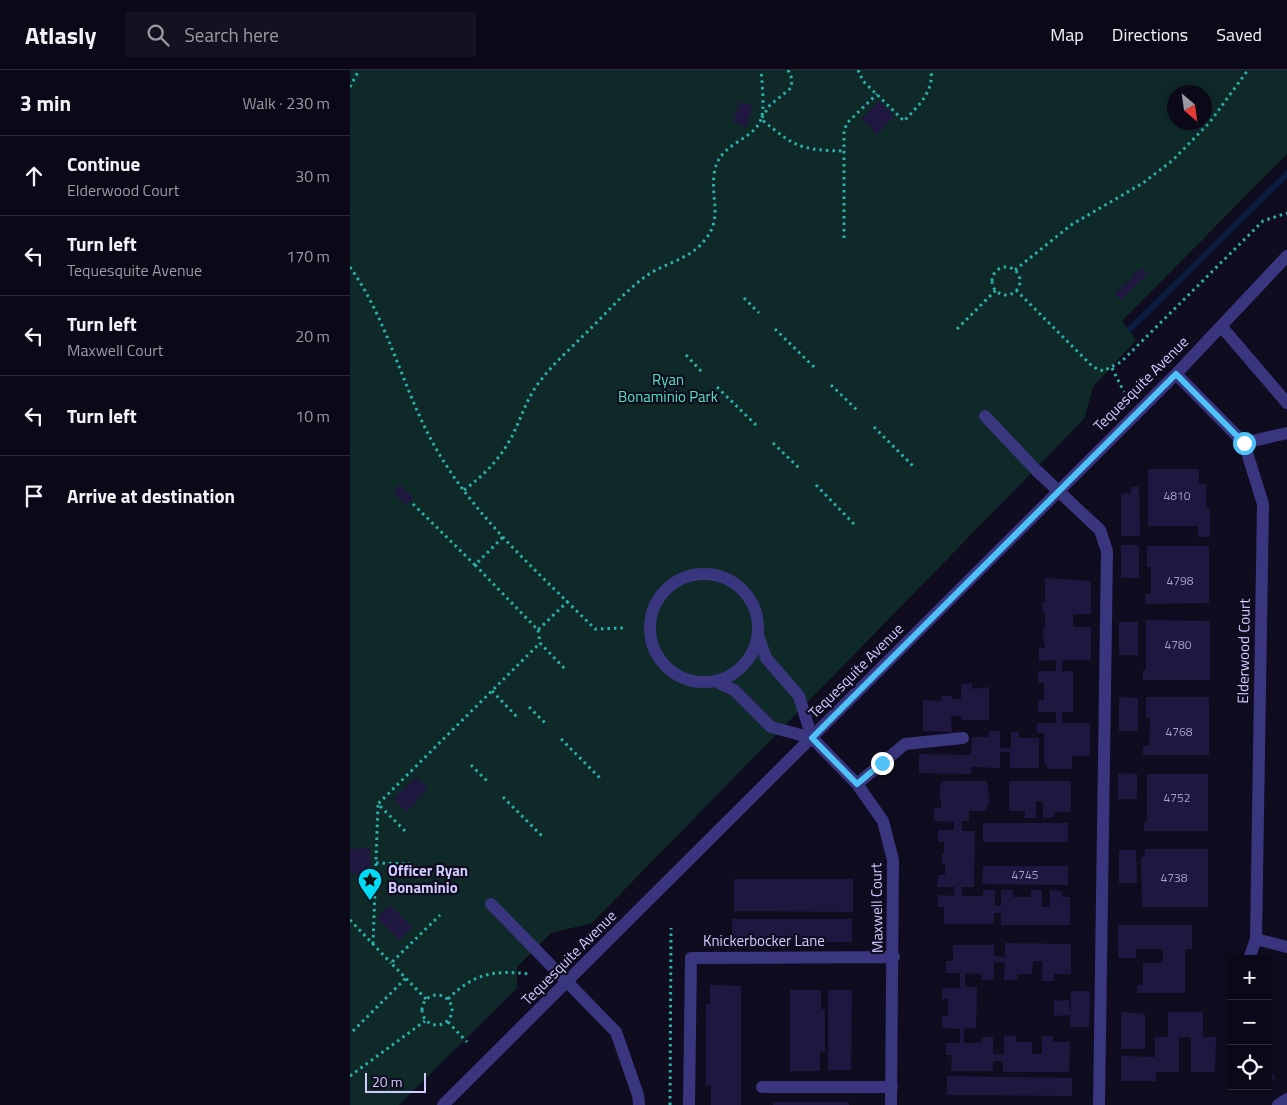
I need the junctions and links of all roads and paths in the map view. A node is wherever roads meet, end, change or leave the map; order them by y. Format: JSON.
{"nodes":[{"id":1,"x":359,"y":70,"type":"edge"},
{"id":2,"x":761,"y":70,"type":"edge"},
{"id":3,"x":788,"y":70,"type":"edge"},
{"id":4,"x":858,"y":70,"type":"edge"},
{"id":5,"x":931,"y":70,"type":"edge"},
{"id":6,"x":1248,"y":70,"type":"edge"},
{"id":7,"x":350,"y":87,"type":"edge"},
{"id":8,"x":877,"y":94,"type":"junction"},
{"id":9,"x":761,"y":120,"type":"junction"},
{"id":10,"x":844,"y":151,"type":"junction"},
{"id":11,"x":1287,"y":213,"type":"edge"},
{"id":12,"x":844,"y":238,"type":"dead end"},
{"id":13,"x":1287,"y":256,"type":"edge"},
{"id":14,"x":350,"y":267,"type":"edge"},
{"id":15,"x":1015,"y":270,"type":"junction"},
{"id":16,"x":996,"y":290,"type":"junction"},
{"id":17,"x":1016,"y":290,"type":"junction"},
{"id":18,"x":744,"y":298,"type":"dead end"},
{"id":19,"x":759,"y":313,"type":"dead end"},
{"id":20,"x":1222,"y":326,"type":"junction"},
{"id":21,"x":776,"y":329,"type":"dead end"},
{"id":22,"x":957,"y":329,"type":"dead end"},
{"id":23,"x":686,"y":355,"type":"dead end"},
{"id":24,"x":815,"y":368,"type":"dead end"},
{"id":25,"x":1112,"y":368,"type":"junction"},
{"id":26,"x":701,"y":370,"type":"dead end"},
{"id":27,"x":1176,"y":374,"type":"junction"},
{"id":28,"x":832,"y":385,"type":"dead end"},
{"id":29,"x":717,"y":387,"type":"dead end"},
{"id":30,"x":1124,"y":392,"type":"dead end"},
{"id":31,"x":1287,"y":403,"type":"edge"},
{"id":32,"x":858,"y":411,"type":"dead end"},
{"id":33,"x":985,"y":416,"type":"dead end"},
{"id":34,"x":757,"y":426,"type":"dead end"},
{"id":35,"x":874,"y":427,"type":"dead end"},
{"id":36,"x":1287,"y":433,"type":"edge"},
{"id":37,"x":773,"y":443,"type":"dead end"},
{"id":38,"x":1244,"y":443,"type":"junction"},
{"id":39,"x":914,"y":467,"type":"dead end"},
{"id":40,"x":800,"y":469,"type":"dead end"},
{"id":41,"x":816,"y":486,"type":"dead end"},
{"id":42,"x":464,"y":490,"type":"junction"},
{"id":43,"x":1058,"y":490,"type":"junction"},
{"id":44,"x":414,"y":504,"type":"dead end"},
{"id":45,"x":855,"y":525,"type":"dead end"},
{"id":46,"x":503,"y":537,"type":"junction"},
{"id":47,"x":475,"y":565,"type":"junction"},
{"id":48,"x":568,"y":601,"type":"junction"},
{"id":49,"x":624,"y":628,"type":"dead end"},
{"id":50,"x":538,"y":630,"type":"junction"},
{"id":51,"x":758,"y":635,"type":"junction"},
{"id":52,"x":540,"y":643,"type":"junction"},
{"id":53,"x":566,"y":670,"type":"dead end"},
{"id":54,"x":715,"y":681,"type":"junction"},
{"id":55,"x":492,"y":691,"type":"junction"},
{"id":56,"x":529,"y":707,"type":"dead end"},
{"id":57,"x":518,"y":718,"type":"dead end"},
{"id":58,"x":546,"y":724,"type":"dead end"},
{"id":59,"x":812,"y":738,"type":"junction"},
{"id":60,"x":963,"y":738,"type":"dead end"},
{"id":61,"x":561,"y":739,"type":"dead end"},
{"id":62,"x":471,"y":765,"type":"dead end"},
{"id":63,"x":600,"y":778,"type":"dead end"},
{"id":64,"x":488,"y":782,"type":"dead end"},
{"id":65,"x":857,"y":784,"type":"junction"},
{"id":66,"x":503,"y":797,"type":"dead end"},
{"id":67,"x":378,"y":804,"type":"junction"},
{"id":68,"x":404,"y":831,"type":"dead end"},
{"id":69,"x":542,"y":836,"type":"dead end"},
{"id":70,"x":376,"y":863,"type":"junction"},
{"id":71,"x":413,"y":864,"type":"dead end"},
{"id":72,"x":491,"y":904,"type":"dead end"},
{"id":73,"x":440,"y":915,"type":"dead end"},
{"id":74,"x":350,"y":920,"type":"edge"},
{"id":75,"x":671,"y":928,"type":"dead end"},
{"id":76,"x":1256,"y":939,"type":"junction"},
{"id":77,"x":373,"y":944,"type":"junction"},
{"id":78,"x":1287,"y":947,"type":"edge"},
{"id":79,"x":1251,"y":955,"type":"edge"},
{"id":80,"x":894,"y":957,"type":"junction"},
{"id":81,"x":391,"y":963,"type":"junction"},
{"id":82,"x":530,"y":974,"type":"dead end"},
{"id":83,"x":406,"y":978,"type":"junction"},
{"id":84,"x":567,"y":983,"type":"junction"},
{"id":85,"x":426,"y":999,"type":"junction"},
{"id":86,"x":448,"y":999,"type":"junction"},
{"id":87,"x":425,"y":1021,"type":"junction"},
{"id":88,"x":448,"y":1022,"type":"junction"},
{"id":89,"x":353,"y":1030,"type":"dead end"},
{"id":90,"x":467,"y":1042,"type":"dead end"},
{"id":91,"x":350,"y":1076,"type":"edge"},
{"id":92,"x":892,"y":1086,"type":"junction"},
{"id":93,"x":762,"y":1087,"type":"dead end"},
{"id":94,"x":1287,"y":1099,"type":"edge"},
{"id":95,"x":443,"y":1105,"type":"edge"},
{"id":96,"x":639,"y":1105,"type":"edge"},
{"id":97,"x":670,"y":1105,"type":"edge"},
{"id":98,"x":689,"y":1105,"type":"edge"},
{"id":99,"x":892,"y":1105,"type":"edge"},
{"id":100,"x":1099,"y":1105,"type":"edge"},
{"id":101,"x":1278,"y":1105,"type":"edge"}],
"edges":[{"from":1,"to":7,"type":"path"},
{"from":2,"to":9,"type":"path"},
{"from":3,"to":9,"type":"path"},
{"from":4,"to":8,"type":"path"},
{"from":5,"to":8,"type":"path"},
{"from":6,"to":15,"type":"path"},
{"from":8,"to":10,"type":"path"},
{"from":9,"to":10,"type":"path"},
{"from":9,"to":42,"type":"path"},
{"from":10,"to":12,"type":"path"},
{"from":11,"to":25,"type":"path"},
{"from":13,"to":20,"type":"street","name":"Tequesquite Avenue"},
{"from":14,"to":42,"type":"path"},
{"from":15,"to":16,"type":"path"},
{"from":15,"to":17,"type":"path"},
{"from":16,"to":17,"type":"path"},
{"from":16,"to":22,"type":"path"},
{"from":17,"to":25,"type":"path"},
{"from":18,"to":19,"type":"path"},
{"from":20,"to":27,"type":"street","name":"Tequesquite Avenue"},
{"from":20,"to":31,"type":"street"},
{"from":21,"to":24,"type":"path"},
{"from":23,"to":26,"type":"path"},
{"from":25,"to":30,"type":"path"},
{"from":27,"to":38,"type":"street","name":"Elderwood Court"},
{"from":27,"to":43,"type":"street","name":"Tequesquite Avenue"},
{"from":28,"to":32,"type":"path"},
{"from":29,"to":34,"type":"path"},
{"from":33,"to":43,"type":"street"},
{"from":35,"to":39,"type":"path"},
{"from":36,"to":38,"type":"street"},
{"from":37,"to":40,"type":"path"},
{"from":38,"to":76,"type":"street","name":"Elderwood Court"},
{"from":41,"to":45,"type":"path"},
{"from":42,"to":46,"type":"path"},
{"from":43,"to":59,"type":"street","name":"Tequesquite Avenue"},
{"from":43,"to":100,"type":"street"},
{"from":44,"to":47,"type":"path"},
{"from":46,"to":47,"type":"path"},
{"from":46,"to":48,"type":"path"},
{"from":47,"to":50,"type":"path"},
{"from":48,"to":49,"type":"path"},
{"from":48,"to":50,"type":"path"},
{"from":50,"to":52,"type":"path"},
{"from":51,"to":54,"type":"street"},
{"from":51,"to":54,"type":"street"},
{"from":51,"to":59,"type":"street"},
{"from":52,"to":53,"type":"path"},
{"from":52,"to":55,"type":"path"},
{"from":54,"to":59,"type":"street"},
{"from":55,"to":57,"type":"path"},
{"from":55,"to":67,"type":"path"},
{"from":56,"to":58,"type":"path"},
{"from":59,"to":65,"type":"street","name":"Maxwell Court"},
{"from":59,"to":84,"type":"street","name":"Tequesquite Avenue"},
{"from":60,"to":65,"type":"street"},
{"from":61,"to":63,"type":"path"},
{"from":62,"to":64,"type":"path"},
{"from":65,"to":80,"type":"street","name":"Maxwell Court"},
{"from":66,"to":69,"type":"path"},
{"from":67,"to":68,"type":"path"},
{"from":67,"to":70,"type":"path"},
{"from":70,"to":71,"type":"path"},
{"from":70,"to":77,"type":"path"},
{"from":72,"to":84,"type":"street"},
{"from":73,"to":81,"type":"path"},
{"from":74,"to":77,"type":"path"},
{"from":75,"to":97,"type":"path"},
{"from":76,"to":78,"type":"street"},
{"from":76,"to":79,"type":"street","name":"Elderwood Court"},
{"from":77,"to":81,"type":"path"},
{"from":80,"to":92,"type":"street","name":"Maxwell Court"},
{"from":80,"to":98,"type":"street","name":"Knickerbocker Lane"},
{"from":81,"to":83,"type":"path"},
{"from":82,"to":86,"type":"path"},
{"from":83,"to":85,"type":"path"},
{"from":83,"to":89,"type":"path"},
{"from":84,"to":95,"type":"street","name":"Tequesquite Avenue"},
{"from":84,"to":96,"type":"street"},
{"from":85,"to":86,"type":"path"},
{"from":85,"to":87,"type":"path"},
{"from":86,"to":88,"type":"path"},
{"from":87,"to":88,"type":"path"},
{"from":87,"to":91,"type":"path"},
{"from":88,"to":90,"type":"path"},
{"from":92,"to":93,"type":"street"},
{"from":92,"to":99,"type":"street","name":"Maxwell Court"},
{"from":94,"to":101,"type":"street"}]}
